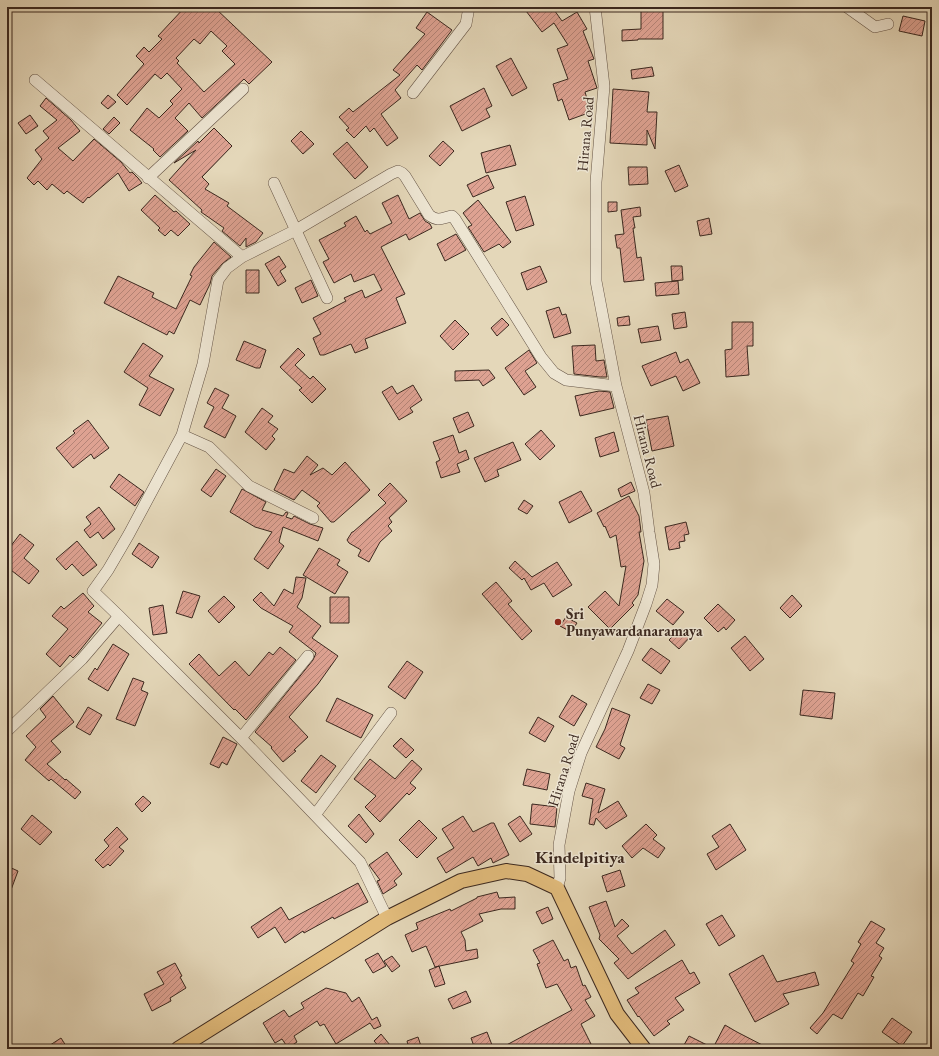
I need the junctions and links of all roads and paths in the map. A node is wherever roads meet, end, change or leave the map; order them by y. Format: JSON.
{"nodes":[{"id":1,"x":469,"y":7,"type":"edge"},
{"id":2,"x":595,"y":7,"type":"edge"},
{"id":3,"x":847,"y":7,"type":"edge"},
{"id":4,"x":888,"y":24,"type":"dead end"},
{"id":5,"x":35,"y":80,"type":"dead end"},
{"id":6,"x":243,"y":89,"type":"dead end"},
{"id":7,"x":413,"y":93,"type":"dead end"},
{"id":8,"x":148,"y":178,"type":"junction"},
{"id":9,"x":274,"y":183,"type":"dead end"},
{"id":10,"x":296,"y":230,"type":"junction"},
{"id":11,"x":242,"y":257,"type":"junction"},
{"id":12,"x":328,"y":298,"type":"dead end"},
{"id":13,"x":616,"y":386,"type":"junction"},
{"id":14,"x":182,"y":434,"type":"junction"},
{"id":15,"x":313,"y":518,"type":"dead end"},
{"id":16,"x":120,"y":616,"type":"junction"},
{"id":17,"x":308,"y":656,"type":"dead end"},
{"id":18,"x":391,"y":713,"type":"dead end"},
{"id":19,"x":7,"y":731,"type":"edge"},
{"id":20,"x":241,"y":738,"type":"junction"},
{"id":21,"x":315,"y":815,"type":"junction"},
{"id":22,"x":557,"y":888,"type":"junction"},
{"id":23,"x":387,"y":918,"type":"junction"},
{"id":24,"x":178,"y":1049,"type":"edge"},
{"id":25,"x":644,"y":1049,"type":"edge"}],
"edges":[{"from":1,"to":7,"type":"street"},
{"from":2,"to":13,"type":"street","name":"Hirana Road"},
{"from":3,"to":4,"type":"street"},
{"from":5,"to":8,"type":"street"},
{"from":6,"to":8,"type":"street"},
{"from":8,"to":11,"type":"street"},
{"from":9,"to":10,"type":"street"},
{"from":10,"to":11,"type":"street"},
{"from":10,"to":12,"type":"street"},
{"from":10,"to":13,"type":"street"},
{"from":11,"to":14,"type":"street"},
{"from":13,"to":22,"type":"street","name":"Hirana Road"},
{"from":14,"to":15,"type":"street"},
{"from":14,"to":16,"type":"street"},
{"from":16,"to":19,"type":"street"},
{"from":16,"to":20,"type":"street"},
{"from":17,"to":20,"type":"street"},
{"from":18,"to":21,"type":"street"},
{"from":20,"to":21,"type":"street"},
{"from":21,"to":23,"type":"street"},
{"from":22,"to":23,"type":"main road"},
{"from":22,"to":25,"type":"main road"},
{"from":23,"to":24,"type":"main road"}]}
